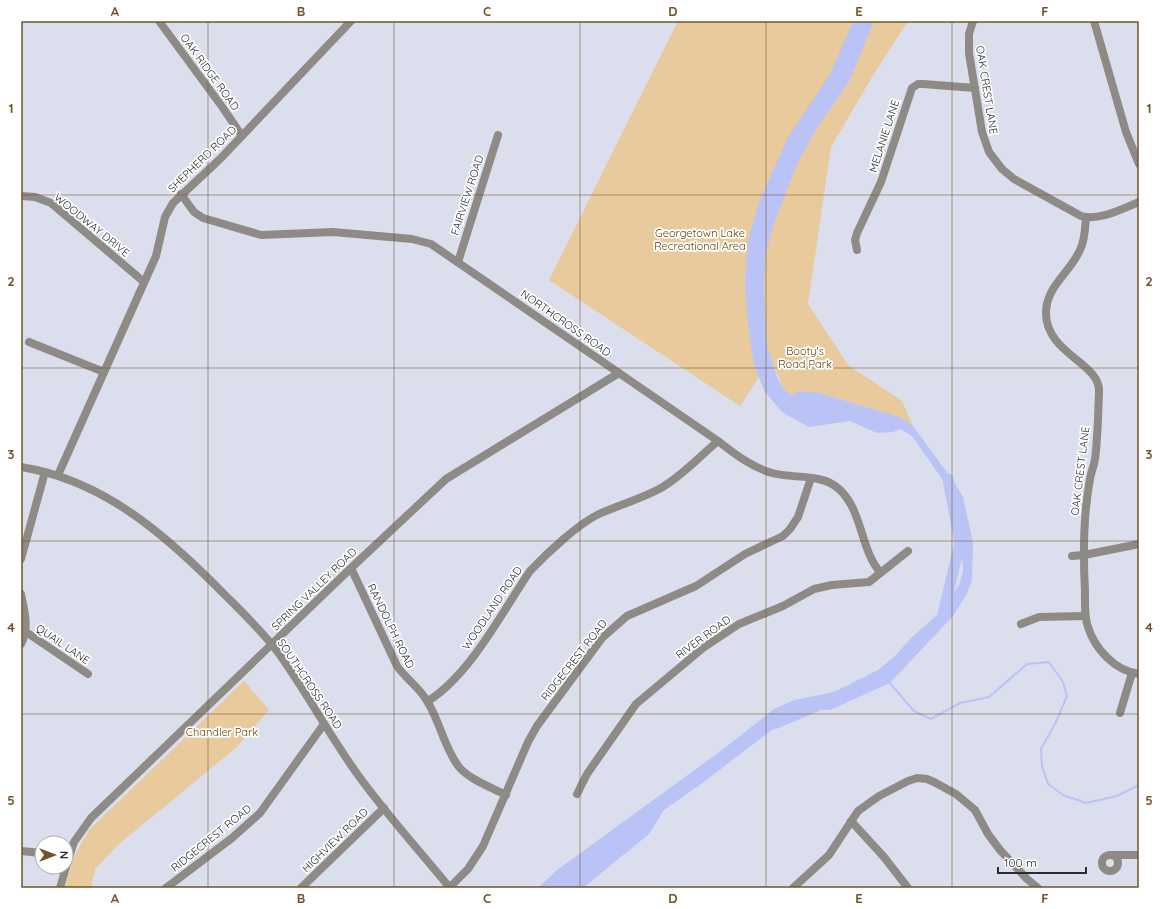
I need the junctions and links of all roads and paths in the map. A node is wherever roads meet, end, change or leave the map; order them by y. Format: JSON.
{"nodes":[{"id":1,"x":159,"y":21,"type":"edge"},
{"id":2,"x":351,"y":21,"type":"edge"},
{"id":3,"x":973,"y":21,"type":"edge"},
{"id":4,"x":1094,"y":21,"type":"edge"},
{"id":5,"x":975,"y":88,"type":"junction"},
{"id":6,"x":498,"y":135,"type":"dead end"},
{"id":7,"x":242,"y":136,"type":"junction"},
{"id":8,"x":1139,"y":164,"type":"edge"},
{"id":9,"x":181,"y":194,"type":"junction"},
{"id":10,"x":21,"y":196,"type":"edge"},
{"id":11,"x":1139,"y":202,"type":"edge"},
{"id":12,"x":1086,"y":218,"type":"junction"},
{"id":13,"x":857,"y":250,"type":"dead end"},
{"id":14,"x":458,"y":262,"type":"junction"},
{"id":15,"x":144,"y":282,"type":"junction"},
{"id":16,"x":29,"y":342,"type":"dead end"},
{"id":17,"x":104,"y":372,"type":"junction"},
{"id":18,"x":619,"y":373,"type":"junction"},
{"id":19,"x":718,"y":441,"type":"junction"},
{"id":20,"x":21,"y":467,"type":"edge"},
{"id":21,"x":44,"y":472,"type":"junction"},
{"id":22,"x":58,"y":475,"type":"junction"},
{"id":23,"x":811,"y":478,"type":"junction"},
{"id":24,"x":1139,"y":544,"type":"edge"},
{"id":25,"x":908,"y":551,"type":"dead end"},
{"id":26,"x":1084,"y":555,"type":"junction"},
{"id":27,"x":1072,"y":556,"type":"dead end"},
{"id":28,"x":21,"y":559,"type":"edge"},
{"id":29,"x":350,"y":568,"type":"junction"},
{"id":30,"x":880,"y":572,"type":"junction"},
{"id":31,"x":21,"y":594,"type":"edge"},
{"id":32,"x":1085,"y":616,"type":"junction"},
{"id":33,"x":1021,"y":624,"type":"dead end"},
{"id":34,"x":26,"y":632,"type":"junction"},
{"id":35,"x":21,"y":644,"type":"edge"},
{"id":36,"x":271,"y":644,"type":"junction"},
{"id":37,"x":1136,"y":673,"type":"edge"},
{"id":38,"x":88,"y":674,"type":"dead end"},
{"id":39,"x":428,"y":701,"type":"junction"},
{"id":40,"x":1120,"y":713,"type":"dead end"},
{"id":41,"x":324,"y":724,"type":"junction"},
{"id":42,"x":577,"y":794,"type":"dead end"},
{"id":43,"x":506,"y":795,"type":"junction"},
{"id":44,"x":384,"y":808,"type":"junction"},
{"id":45,"x":851,"y":821,"type":"junction"},
{"id":46,"x":74,"y":842,"type":"edge"},
{"id":47,"x":21,"y":851,"type":"edge"},
{"id":48,"x":34,"y":853,"type":"edge"},
{"id":49,"x":1112,"y":855,"type":"dead end"},
{"id":50,"x":1139,"y":855,"type":"edge"},
{"id":51,"x":64,"y":875,"type":"edge"},
{"id":52,"x":60,"y":888,"type":"edge"},
{"id":53,"x":166,"y":888,"type":"edge"},
{"id":54,"x":301,"y":888,"type":"edge"},
{"id":55,"x":449,"y":888,"type":"edge"},
{"id":56,"x":793,"y":888,"type":"edge"},
{"id":57,"x":908,"y":888,"type":"edge"},
{"id":58,"x":1038,"y":888,"type":"edge"}],
"edges":[{"from":1,"to":7,"type":"street","name":"OAK RIDGE ROAD"},
{"from":2,"to":7,"type":"street","name":"SHEPHERD ROAD"},
{"from":3,"to":5,"type":"street","name":"OAK CREST LANE"},
{"from":4,"to":8,"type":"street"},
{"from":5,"to":12,"type":"street","name":"OAK CREST LANE"},
{"from":5,"to":13,"type":"street","name":"MELANIE LANE"},
{"from":6,"to":14,"type":"street","name":"FAIRVIEW ROAD"},
{"from":7,"to":9,"type":"street","name":"SHEPHERD ROAD"},
{"from":9,"to":14,"type":"street","name":"NORTHCROSS ROAD"},
{"from":9,"to":15,"type":"street","name":"SHEPHERD ROAD"},
{"from":10,"to":15,"type":"street","name":"WOODWAY DRIVE"},
{"from":11,"to":12,"type":"street"},
{"from":12,"to":26,"type":"street","name":"OAK CREST LANE"},
{"from":14,"to":18,"type":"street","name":"NORTHCROSS ROAD"},
{"from":15,"to":17,"type":"street","name":"SHEPHERD ROAD"},
{"from":16,"to":17,"type":"street"},
{"from":17,"to":22,"type":"street","name":"SHEPHERD ROAD"},
{"from":18,"to":19,"type":"street","name":"NORTHCROSS ROAD"},
{"from":18,"to":29,"type":"street","name":"SPRING VALLEY ROAD"},
{"from":19,"to":23,"type":"street","name":"NORTHCROSS ROAD"},
{"from":19,"to":39,"type":"street","name":"WOODLAND ROAD"},
{"from":20,"to":21,"type":"street","name":"SOUTHCROSS ROAD"},
{"from":21,"to":22,"type":"street","name":"SOUTHCROSS ROAD"},
{"from":21,"to":28,"type":"street"},
{"from":22,"to":36,"type":"street","name":"SOUTHCROSS ROAD"},
{"from":23,"to":30,"type":"street","name":"NORTHCROSS ROAD"},
{"from":23,"to":43,"type":"street","name":"RIDGECREST ROAD"},
{"from":24,"to":26,"type":"street"},
{"from":25,"to":30,"type":"street","name":"RIVER ROAD"},
{"from":26,"to":27,"type":"street"},
{"from":26,"to":32,"type":"street","name":"OAK CREST LANE"},
{"from":29,"to":36,"type":"street","name":"SPRING VALLEY ROAD"},
{"from":29,"to":39,"type":"street","name":"RANDOLPH ROAD"},
{"from":30,"to":42,"type":"street","name":"RIVER ROAD"},
{"from":31,"to":34,"type":"street"},
{"from":32,"to":33,"type":"street"},
{"from":32,"to":37,"type":"street","name":"OAK CREST LANE"},
{"from":34,"to":35,"type":"street"},
{"from":34,"to":38,"type":"street","name":"QUAIL LANE"},
{"from":36,"to":41,"type":"street","name":"SOUTHCROSS ROAD"},
{"from":36,"to":46,"type":"street","name":"SPRING VALLEY ROAD"},
{"from":37,"to":40,"type":"street"},
{"from":39,"to":43,"type":"street","name":"RANDOLPH ROAD"},
{"from":41,"to":44,"type":"street","name":"SOUTHCROSS ROAD"},
{"from":41,"to":53,"type":"street","name":"RIDGECREST ROAD"},
{"from":43,"to":55,"type":"street","name":"RIDGECREST ROAD"},
{"from":44,"to":54,"type":"street","name":"HIGHVIEW ROAD"},
{"from":44,"to":55,"type":"street","name":"SOUTHCROSS ROAD"},
{"from":45,"to":56,"type":"street"},
{"from":45,"to":57,"type":"street"},
{"from":45,"to":58,"type":"street"},
{"from":47,"to":48,"type":"street"},
{"from":49,"to":50,"type":"street"},
{"from":51,"to":52,"type":"street","name":"SPRING VALLEY ROAD"}]}
